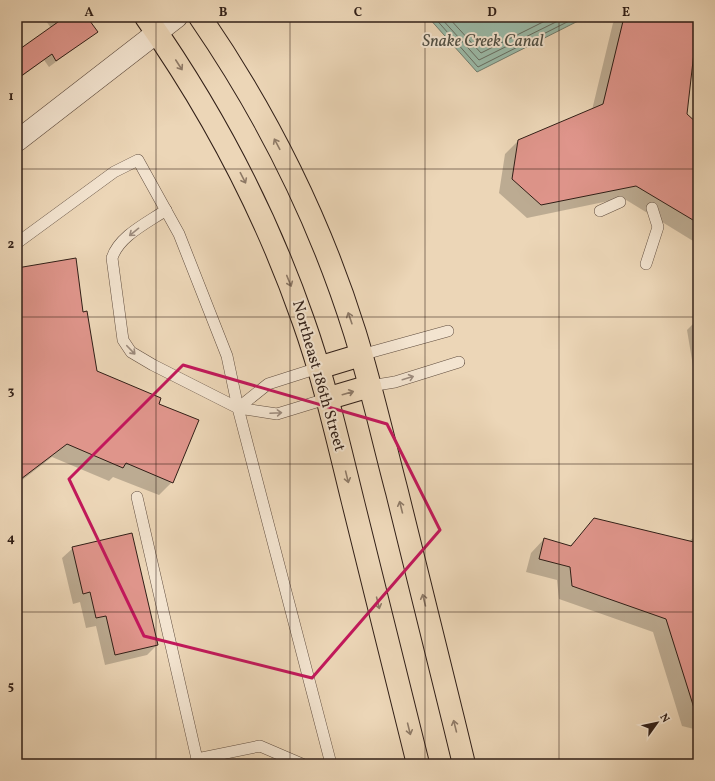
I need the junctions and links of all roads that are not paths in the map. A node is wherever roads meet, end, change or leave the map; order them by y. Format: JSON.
{"nodes":[{"id":1,"x":177,"y":17,"type":"edge"},
{"id":2,"x":200,"y":17,"type":"edge"},
{"id":3,"x":152,"y":25,"type":"edge"},
{"id":4,"x":17,"y":141,"type":"edge"},
{"id":5,"x":620,"y":202,"type":"dead end"},
{"id":6,"x":652,"y":208,"type":"dead end"},
{"id":7,"x":166,"y":210,"type":"junction"},
{"id":8,"x":600,"y":211,"type":"dead end"},
{"id":9,"x":17,"y":243,"type":"edge"},
{"id":10,"x":646,"y":264,"type":"dead end"},
{"id":11,"x":448,"y":331,"type":"dead end"},
{"id":12,"x":361,"y":355,"type":"junction"},
{"id":13,"x":459,"y":362,"type":"dead end"},
{"id":14,"x":318,"y":368,"type":"junction"},
{"id":15,"x":370,"y":386,"type":"junction"},
{"id":16,"x":326,"y":399,"type":"junction"},
{"id":17,"x":233,"y":405,"type":"junction"},
{"id":18,"x":137,"y":497,"type":"dead end"},
{"id":19,"x":302,"y":764,"type":"edge"},
{"id":20,"x":331,"y":764,"type":"edge"},
{"id":21,"x":418,"y":764,"type":"edge"},
{"id":22,"x":464,"y":764,"type":"edge"}],
"edges":[{"from":1,"to":3,"type":"street"},
{"from":12,"to":2,"type":"main road","one_way":true},
{"from":3,"to":4,"type":"street"},
{"from":3,"to":14,"type":"main road","name":"Northeast 186th Street","one_way":true},
{"from":5,"to":8,"type":"lane"},
{"from":6,"to":10,"type":"lane"},
{"from":7,"to":9,"type":"lane"},
{"from":7,"to":17,"type":"lane"},
{"from":7,"to":17,"type":"lane","one_way":true},
{"from":11,"to":12,"type":"lane"},
{"from":12,"to":14,"type":"main road"},
{"from":12,"to":15,"type":"main road"},
{"from":15,"to":13,"type":"lane","one_way":true},
{"from":14,"to":16,"type":"main road","name":"Northeast 186th Street"},
{"from":14,"to":17,"type":"lane"},
{"from":16,"to":15,"type":"main road","one_way":true},
{"from":22,"to":15,"type":"main road","one_way":true},
{"from":17,"to":16,"type":"lane","one_way":true},
{"from":16,"to":21,"type":"main road","name":"Northeast 186th Street","one_way":true},
{"from":17,"to":20,"type":"lane"},
{"from":18,"to":19,"type":"lane"}]}
